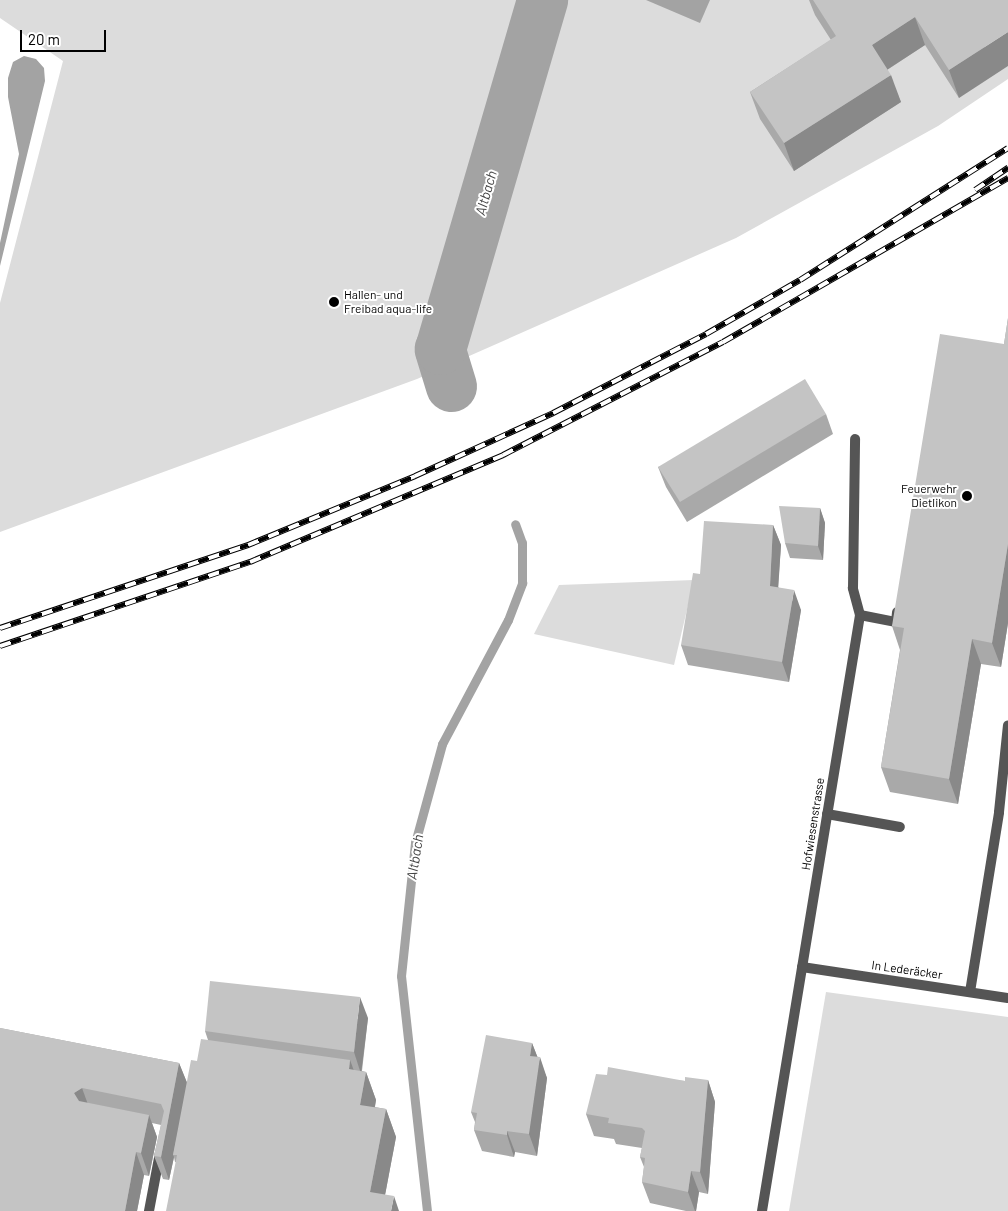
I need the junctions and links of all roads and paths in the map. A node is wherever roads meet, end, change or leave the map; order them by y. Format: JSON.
{"nodes":[{"id":1,"x":855,"y":440,"type":"dead end"},
{"id":2,"x":899,"y":602,"type":"edge"},
{"id":3,"x":860,"y":616,"type":"junction"},
{"id":4,"x":1008,"y":725,"type":"edge"},
{"id":5,"x":827,"y":814,"type":"junction"},
{"id":6,"x":900,"y":827,"type":"dead end"},
{"id":7,"x":802,"y":967,"type":"junction"},
{"id":8,"x":970,"y":992,"type":"junction"},
{"id":9,"x":1008,"y":998,"type":"edge"},
{"id":10,"x":163,"y":1141,"type":"edge"},
{"id":11,"x":149,"y":1211,"type":"edge"},
{"id":12,"x":762,"y":1211,"type":"edge"}],
"edges":[{"from":1,"to":3,"type":"street","name":"Hofwiesenstrasse"},
{"from":2,"to":3,"type":"street"},
{"from":3,"to":5,"type":"street","name":"Hofwiesenstrasse"},
{"from":4,"to":8,"type":"street"},
{"from":5,"to":6,"type":"street"},
{"from":5,"to":7,"type":"street","name":"Hofwiesenstrasse"},
{"from":7,"to":8,"type":"street","name":"In Lederäcker"},
{"from":7,"to":12,"type":"street","name":"Hofwiesenstrasse"},
{"from":8,"to":9,"type":"street","name":"In Lederäcker"},
{"from":10,"to":11,"type":"street"}]}
